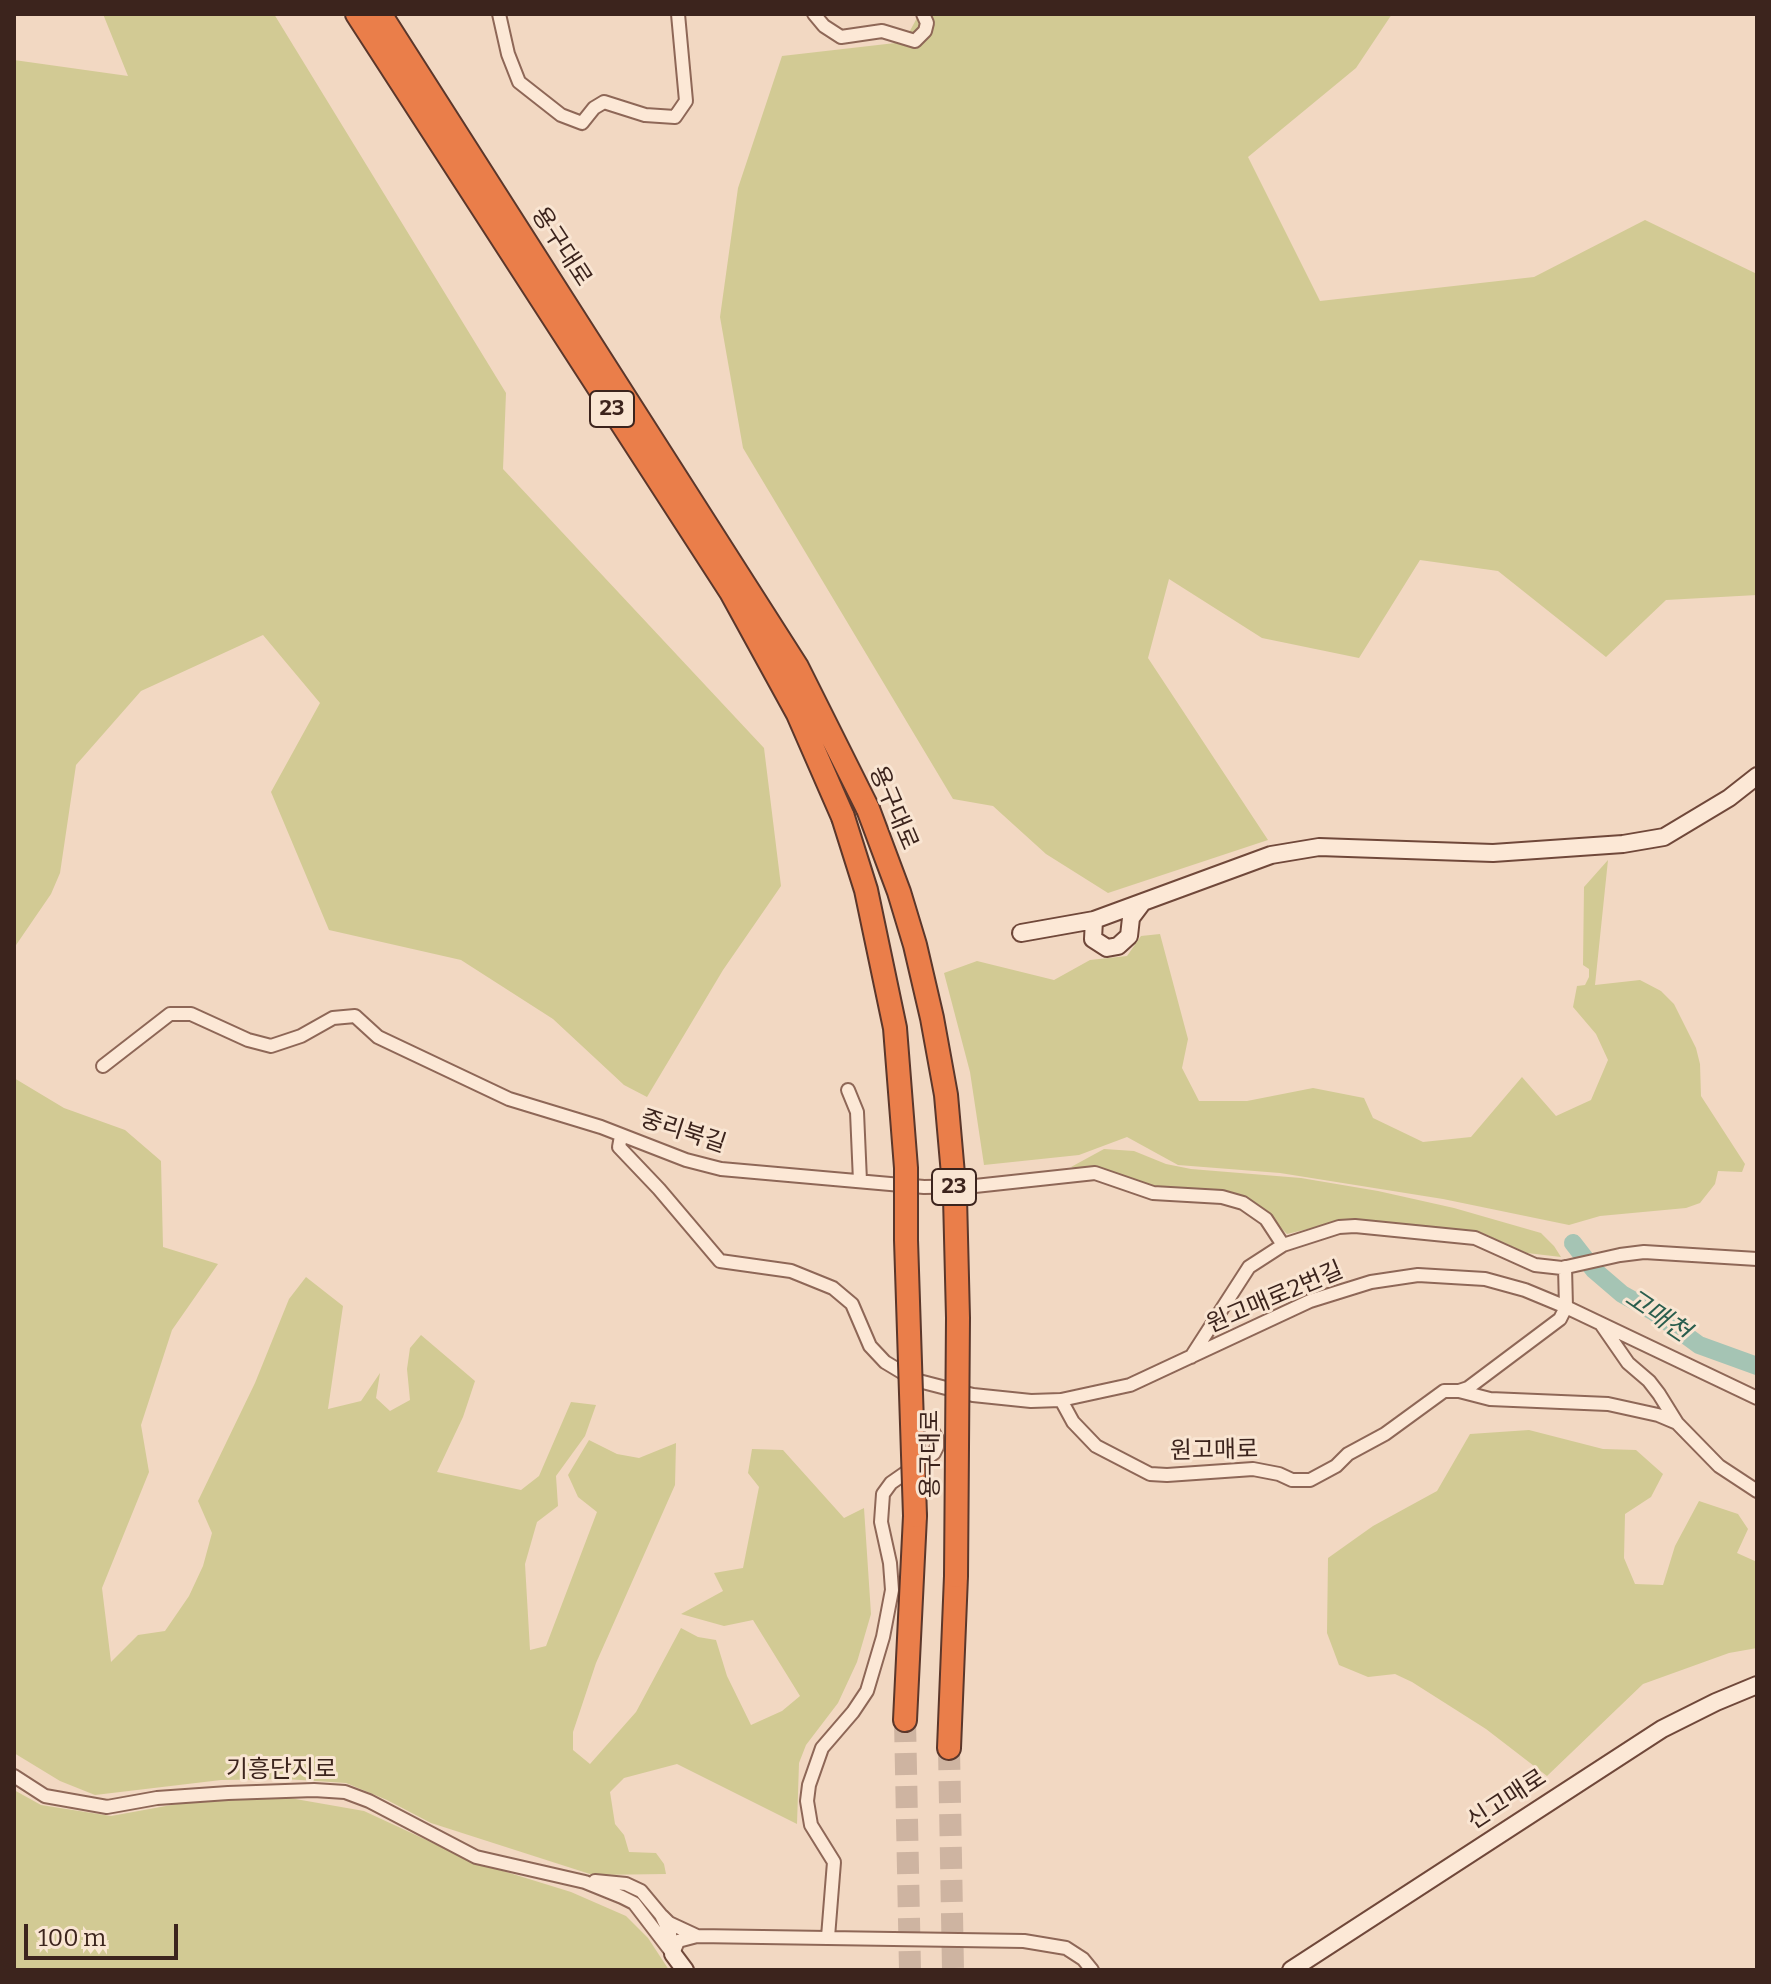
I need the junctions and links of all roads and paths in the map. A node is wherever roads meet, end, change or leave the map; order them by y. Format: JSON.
{"nodes":[{"id":1,"x":357,"y":14,"type":"edge"},
{"id":2,"x":380,"y":14,"type":"edge"},
{"id":3,"x":499,"y":14,"type":"edge"},
{"id":4,"x":678,"y":14,"type":"edge"},
{"id":5,"x":814,"y":14,"type":"edge"},
{"id":6,"x":923,"y":14,"type":"edge"},
{"id":7,"x":1757,"y":776,"type":"edge"},
{"id":8,"x":1143,"y":901,"type":"junction"},
{"id":9,"x":1094,"y":920,"type":"junction"},
{"id":10,"x":1021,"y":933,"type":"dead end"},
{"id":11,"x":103,"y":1066,"type":"dead end"},
{"id":12,"x":848,"y":1090,"type":"dead end"},
{"id":13,"x":621,"y":1136,"type":"junction"},
{"id":14,"x":860,"y":1181,"type":"junction"},
{"id":15,"x":1283,"y":1245,"type":"junction"},
{"id":16,"x":1757,"y":1259,"type":"edge"},
{"id":17,"x":1568,"y":1267,"type":"junction"},
{"id":18,"x":1566,"y":1307,"type":"junction"},
{"id":19,"x":1599,"y":1321,"type":"junction"},
{"id":20,"x":1190,"y":1359,"type":"junction"},
{"id":21,"x":915,"y":1380,"type":"junction"},
{"id":22,"x":1459,"y":1391,"type":"junction"},
{"id":23,"x":1757,"y":1398,"type":"edge"},
{"id":24,"x":1061,"y":1400,"type":"junction"},
{"id":25,"x":1677,"y":1423,"type":"junction"},
{"id":26,"x":1757,"y":1491,"type":"edge"},
{"id":27,"x":1757,"y":1685,"type":"edge"},
{"id":28,"x":905,"y":1720,"type":"tunnel mouth"},
{"id":29,"x":949,"y":1748,"type":"tunnel mouth"},
{"id":30,"x":14,"y":1776,"type":"edge"},
{"id":31,"x":585,"y":1882,"type":"junction"},
{"id":32,"x":661,"y":1915,"type":"junction"},
{"id":33,"x":697,"y":1936,"type":"junction"},
{"id":34,"x":828,"y":1937,"type":"junction"},
{"id":35,"x":673,"y":1954,"type":"junction"},
{"id":36,"x":685,"y":1970,"type":"edge"},
{"id":37,"x":1092,"y":1970,"type":"edge"},
{"id":38,"x":1291,"y":1970,"type":"edge"}],
"edges":[{"from":1,"to":28,"type":"highway","name":"용구대로","number":"23","bridge":true},
{"from":2,"to":29,"type":"highway","name":"용구대로","number":"23","bridge":true},
{"from":3,"to":4,"type":"street"},
{"from":5,"to":6,"type":"street"},
{"from":7,"to":8,"type":"street"},
{"from":8,"to":9,"type":"street"},
{"from":8,"to":9,"type":"street"},
{"from":9,"to":10,"type":"street"},
{"from":11,"to":13,"type":"street","name":"중리북길"},
{"from":12,"to":14,"type":"street"},
{"from":13,"to":14,"type":"street","name":"중리북길"},
{"from":13,"to":21,"type":"street"},
{"from":14,"to":15,"type":"street","name":"중리북길"},
{"from":15,"to":17,"type":"street"},
{"from":15,"to":20,"type":"street"},
{"from":16,"to":17,"type":"street"},
{"from":17,"to":18,"type":"street"},
{"from":18,"to":19,"type":"street"},
{"from":18,"to":20,"type":"street","name":"원고매로2번길"},
{"from":18,"to":22,"type":"street","name":"원고매로"},
{"from":19,"to":23,"type":"street"},
{"from":19,"to":25,"type":"street"},
{"from":20,"to":24,"type":"street","name":"원고매로2번길"},
{"from":21,"to":24,"type":"street"},
{"from":21,"to":34,"type":"street"},
{"from":22,"to":24,"type":"street","name":"원고매로"},
{"from":22,"to":25,"type":"street"},
{"from":25,"to":26,"type":"street"},
{"from":27,"to":38,"type":"street","name":"신고매로"},
{"from":30,"to":31,"type":"street","name":"기흥단지로"},
{"from":31,"to":32,"type":"street"},
{"from":31,"to":35,"type":"street"},
{"from":32,"to":33,"type":"street"},
{"from":32,"to":35,"type":"street"},
{"from":33,"to":34,"type":"street"},
{"from":33,"to":35,"type":"street"},
{"from":34,"to":37,"type":"street"},
{"from":35,"to":36,"type":"street"}]}
